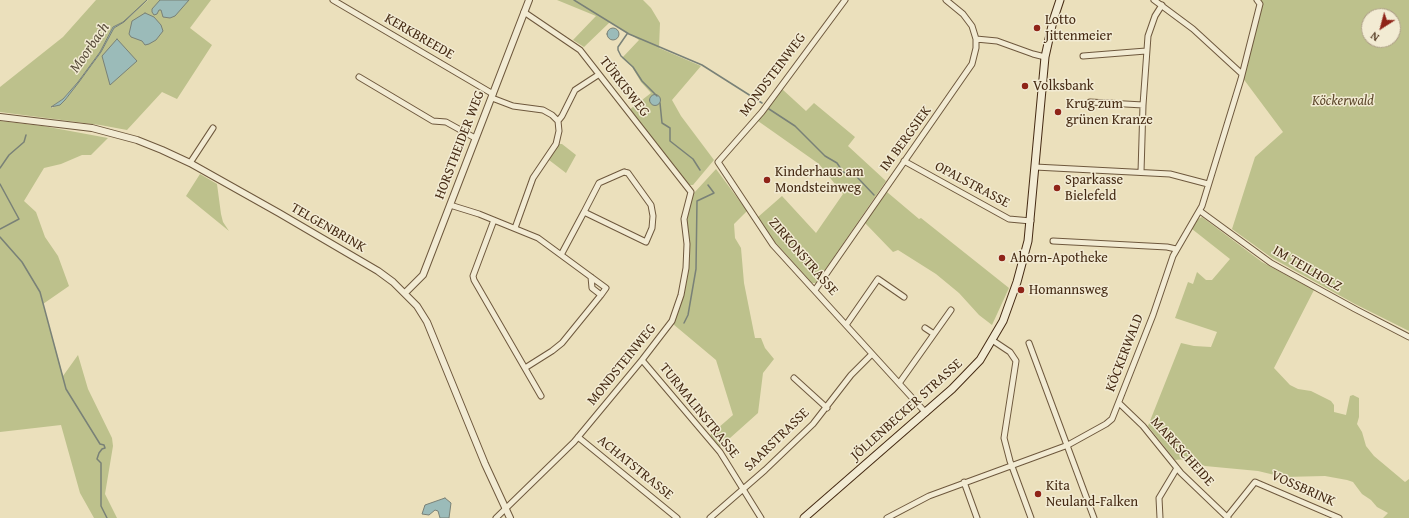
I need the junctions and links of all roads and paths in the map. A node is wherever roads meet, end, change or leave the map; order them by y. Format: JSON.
{"nodes":[{"id":1,"x":333,"y":0,"type":"edge"},
{"id":2,"x":529,"y":0,"type":"edge"},
{"id":3,"x":846,"y":0,"type":"edge"},
{"id":4,"x":946,"y":0,"type":"edge"},
{"id":5,"x":1060,"y":0,"type":"edge"},
{"id":6,"x":1154,"y":0,"type":"edge"},
{"id":7,"x":1257,"y":0,"type":"edge"},
{"id":8,"x":1162,"y":5,"type":"junction"},
{"id":9,"x":524,"y":12,"type":"junction"},
{"id":10,"x":976,"y":39,"type":"junction"},
{"id":11,"x":1146,"y":51,"type":"junction"},
{"id":12,"x":1083,"y":56,"type":"dead end"},
{"id":13,"x":1045,"y":57,"type":"junction"},
{"id":14,"x":1242,"y":74,"type":"junction"},
{"id":15,"x":598,"y":75,"type":"junction"},
{"id":16,"x":359,"y":77,"type":"dead end"},
{"id":17,"x":492,"y":96,"type":"junction"},
{"id":18,"x":1090,"y":102,"type":"dead end"},
{"id":19,"x":1143,"y":105,"type":"junction"},
{"id":20,"x":0,"y":117,"type":"edge"},
{"id":21,"x":558,"y":121,"type":"junction"},
{"id":22,"x":213,"y":128,"type":"dead end"},
{"id":23,"x":475,"y":138,"type":"junction"},
{"id":24,"x":718,"y":162,"type":"joint"},
{"id":25,"x":904,"y":162,"type":"junction"},
{"id":26,"x":190,"y":163,"type":"junction"},
{"id":27,"x":1035,"y":167,"type":"junction"},
{"id":28,"x":1141,"y":172,"type":"junction"},
{"id":29,"x":1208,"y":184,"type":"junction"},
{"id":30,"x":691,"y":192,"type":"joint"},
{"id":31,"x":450,"y":205,"type":"junction"},
{"id":32,"x":1200,"y":211,"type":"junction"},
{"id":33,"x":584,"y":212,"type":"junction"},
{"id":34,"x":494,"y":220,"type":"junction"},
{"id":35,"x":1031,"y":222,"type":"junction"},
{"id":36,"x":515,"y":228,"type":"junction"},
{"id":37,"x":1054,"y":241,"type":"dead end"},
{"id":38,"x":1176,"y":249,"type":"junction"},
{"id":39,"x":561,"y":255,"type":"junction"},
{"id":40,"x":591,"y":277,"type":"junction"},
{"id":41,"x":815,"y":290,"type":"junction"},
{"id":42,"x":405,"y":293,"type":"junction"},
{"id":43,"x":601,"y":295,"type":"junction"},
{"id":44,"x":904,"y":296,"type":"dead end"},
{"id":45,"x":951,"y":310,"type":"dead end"},
{"id":46,"x":846,"y":325,"type":"junction"},
{"id":47,"x":925,"y":328,"type":"dead end"},
{"id":48,"x":934,"y":334,"type":"junction"},
{"id":49,"x":1409,"y":337,"type":"edge"},
{"id":50,"x":992,"y":340,"type":"junction"},
{"id":51,"x":1029,"y":343,"type":"dead end"},
{"id":52,"x":872,"y":354,"type":"junction"},
{"id":53,"x":642,"y":360,"type":"junction"},
{"id":54,"x":525,"y":368,"type":"junction"},
{"id":55,"x":794,"y":378,"type":"dead end"},
{"id":56,"x":900,"y":382,"type":"junction"},
{"id":57,"x":541,"y":396,"type":"dead end"},
{"id":58,"x":1119,"y":402,"type":"junction"},
{"id":59,"x":827,"y":408,"type":"junction"},
{"id":60,"x":926,"y":413,"type":"junction"},
{"id":61,"x":578,"y":437,"type":"junction"},
{"id":62,"x":1068,"y":445,"type":"junction"},
{"id":63,"x":1011,"y":464,"type":"junction"},
{"id":64,"x":1177,"y":468,"type":"junction"},
{"id":65,"x":964,"y":482,"type":"junction"},
{"id":66,"x":742,"y":489,"type":"junction"},
{"id":67,"x":506,"y":509,"type":"junction"},
{"id":68,"x":1227,"y":517,"type":"edge"},
{"id":69,"x":496,"y":518,"type":"edge"},
{"id":70,"x":510,"y":518,"type":"edge"},
{"id":71,"x":677,"y":518,"type":"edge"},
{"id":72,"x":710,"y":518,"type":"edge"},
{"id":73,"x":761,"y":518,"type":"edge"},
{"id":74,"x":804,"y":518,"type":"edge"},
{"id":75,"x":888,"y":518,"type":"edge"},
{"id":76,"x":977,"y":518,"type":"edge"},
{"id":77,"x":1031,"y":518,"type":"edge"},
{"id":78,"x":1094,"y":518,"type":"edge"},
{"id":79,"x":1160,"y":518,"type":"edge"},
{"id":80,"x":1339,"y":518,"type":"edge"}],
"edges":[{"from":1,"to":17,"type":"street","name":"KERKBREEDE"},
{"from":2,"to":9,"type":"street","name":"HORSTHEIDER WEG"},
{"from":3,"to":24,"type":"street","name":"MONDSTEINWEG"},
{"from":4,"to":10,"type":"street","name":"IM BERGSIEK"},
{"from":5,"to":13,"type":"main road","name":"JÖLLENBECKER STRASSE"},
{"from":6,"to":8,"type":"street"},
{"from":7,"to":14,"type":"street","name":"KÖCKERWALD"},
{"from":8,"to":11,"type":"street"},
{"from":8,"to":14,"type":"street"},
{"from":9,"to":15,"type":"street","name":"TÜRKISWEG"},
{"from":9,"to":17,"type":"street","name":"HORSTHEIDER WEG"},
{"from":10,"to":13,"type":"street"},
{"from":10,"to":25,"type":"street","name":"IM BERGSIEK"},
{"from":11,"to":12,"type":"street"},
{"from":11,"to":19,"type":"street"},
{"from":13,"to":27,"type":"main road","name":"JÖLLENBECKER STRASSE"},
{"from":14,"to":29,"type":"street","name":"KÖCKERWALD"},
{"from":15,"to":21,"type":"street"},
{"from":15,"to":30,"type":"street","name":"TÜRKISWEG"},
{"from":16,"to":23,"type":"street"},
{"from":17,"to":21,"type":"street","name":"KERKBREEDE"},
{"from":17,"to":23,"type":"street","name":"HORSTHEIDER WEG"},
{"from":18,"to":19,"type":"street"},
{"from":19,"to":28,"type":"street"},
{"from":20,"to":26,"type":"street","name":"TELGENBRINK"},
{"from":21,"to":36,"type":"street"},
{"from":22,"to":26,"type":"street"},
{"from":23,"to":31,"type":"street","name":"HORSTHEIDER WEG"},
{"from":24,"to":41,"type":"street","name":"ZIRKONSTRASSE"},
{"from":25,"to":35,"type":"street","name":"OPALSTRASSE"},
{"from":25,"to":41,"type":"street","name":"IM BERGSIEK"},
{"from":26,"to":42,"type":"street","name":"TELGENBRINK"},
{"from":27,"to":28,"type":"street"},
{"from":27,"to":35,"type":"main road","name":"JÖLLENBECKER STRASSE"},
{"from":28,"to":29,"type":"street"},
{"from":29,"to":32,"type":"street","name":"KÖCKERWALD"},
{"from":30,"to":53,"type":"street","name":"MONDSTEINWEG"},
{"from":31,"to":34,"type":"street"},
{"from":31,"to":42,"type":"street","name":"HORSTHEIDER WEG"},
{"from":32,"to":38,"type":"street","name":"KÖCKERWALD"},
{"from":32,"to":49,"type":"street","name":"IM TEILHOLZ"},
{"from":33,"to":33,"type":"street"},
{"from":33,"to":39,"type":"street"},
{"from":34,"to":36,"type":"street"},
{"from":34,"to":54,"type":"street"},
{"from":35,"to":50,"type":"main road","name":"JÖLLENBECKER STRASSE"},
{"from":36,"to":39,"type":"street"},
{"from":37,"to":38,"type":"street"},
{"from":38,"to":58,"type":"street","name":"KÖCKERWALD"},
{"from":39,"to":40,"type":"street"},
{"from":40,"to":43,"type":"street"},
{"from":40,"to":43,"type":"street"},
{"from":41,"to":46,"type":"street","name":"ZIRKONSTRASSE"},
{"from":42,"to":67,"type":"street","name":"TELGENBRINK"},
{"from":43,"to":54,"type":"street"},
{"from":44,"to":46,"type":"street"},
{"from":45,"to":48,"type":"street"},
{"from":46,"to":52,"type":"street","name":"ZIRKONSTRASSE"},
{"from":47,"to":48,"type":"street"},
{"from":48,"to":56,"type":"street"},
{"from":50,"to":60,"type":"main road","name":"JÖLLENBECKER STRASSE"},
{"from":50,"to":63,"type":"street"},
{"from":51,"to":62,"type":"street"},
{"from":52,"to":56,"type":"street","name":"ZIRKONSTRASSE"},
{"from":52,"to":59,"type":"street","name":"SAARSTRASSE"},
{"from":53,"to":61,"type":"street","name":"MONDSTEINWEG"},
{"from":53,"to":66,"type":"street","name":"TURMALINSTRASSE"},
{"from":54,"to":57,"type":"street"},
{"from":55,"to":59,"type":"street","name":"SAARSTRASSE"},
{"from":56,"to":60,"type":"street","name":"ZIRKONSTRASSE"},
{"from":58,"to":62,"type":"street","name":"KÖCKERWALD"},
{"from":58,"to":64,"type":"street","name":"MARKSCHEIDE"},
{"from":59,"to":66,"type":"street","name":"SAARSTRASSE"},
{"from":60,"to":74,"type":"main road","name":"JÖLLENBECKER STRASSE"},
{"from":61,"to":67,"type":"street","name":"MONDSTEINWEG"},
{"from":61,"to":71,"type":"street","name":"ACHATSTRASSE"},
{"from":62,"to":63,"type":"street","name":"KÖCKERWALD"},
{"from":62,"to":78,"type":"street"},
{"from":63,"to":65,"type":"street","name":"KÖCKERWALD"},
{"from":63,"to":77,"type":"street"},
{"from":64,"to":68,"type":"street","name":"MARKSCHEIDE"},
{"from":64,"to":79,"type":"street"},
{"from":65,"to":75,"type":"street","name":"KÖCKERWALD"},
{"from":65,"to":76,"type":"street"},
{"from":66,"to":72,"type":"street","name":"SAARSTRASSE"},
{"from":66,"to":73,"type":"street","name":"TURMALINSTRASSE"},
{"from":67,"to":69,"type":"street","name":"MONDSTEINWEG"},
{"from":67,"to":70,"type":"street","name":"TELGENBRINK"},
{"from":68,"to":80,"type":"street","name":"VOSSBRINK"}]}
